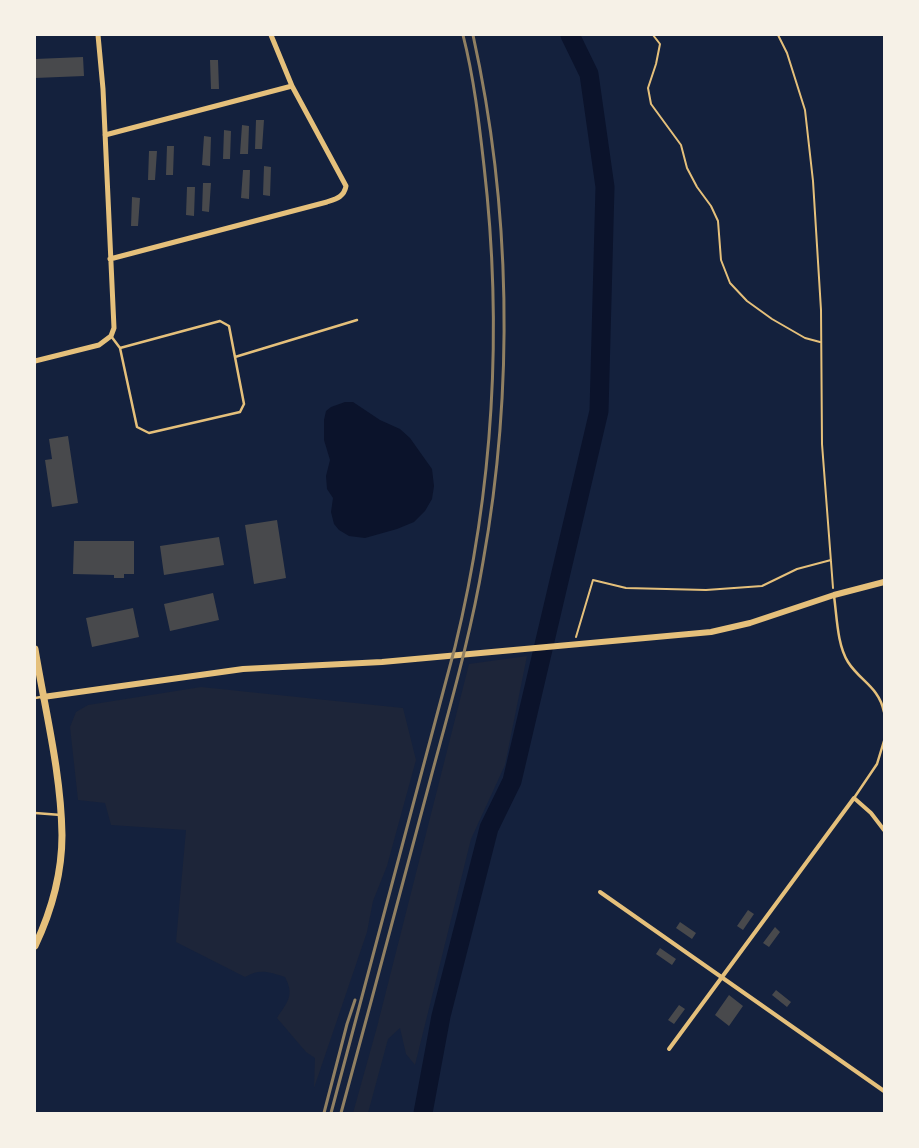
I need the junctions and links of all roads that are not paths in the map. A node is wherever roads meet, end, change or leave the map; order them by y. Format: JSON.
{"nodes":[{"id":1,"x":98,"y":35,"type":"edge"},
{"id":2,"x":271,"y":35,"type":"edge"},
{"id":3,"x":292,"y":86,"type":"junction"},
{"id":4,"x":105,"y":135,"type":"junction"},
{"id":5,"x":110,"y":259,"type":"junction"},
{"id":6,"x":357,"y":320,"type":"dead end"},
{"id":7,"x":111,"y":336,"type":"junction"},
{"id":8,"x":120,"y":348,"type":"junction"},
{"id":9,"x":235,"y":357,"type":"junction"},
{"id":10,"x":35,"y":362,"type":"edge"},
{"id":11,"x":884,"y":582,"type":"edge"},
{"id":12,"x":834,"y":595,"type":"junction"},
{"id":13,"x":35,"y":649,"type":"edge"},
{"id":14,"x":39,"y":698,"type":"edge"},
{"id":15,"x":884,"y":712,"type":"edge"},
{"id":16,"x":884,"y":741,"type":"edge"},
{"id":17,"x":854,"y":798,"type":"junction"},
{"id":18,"x":35,"y":813,"type":"edge"},
{"id":19,"x":61,"y":815,"type":"junction"},
{"id":20,"x":884,"y":830,"type":"edge"},
{"id":21,"x":600,"y":892,"type":"dead end"},
{"id":22,"x":38,"y":933,"type":"edge"},
{"id":23,"x":35,"y":946,"type":"edge"},
{"id":24,"x":721,"y":978,"type":"junction"},
{"id":25,"x":669,"y":1049,"type":"dead end"},
{"id":26,"x":884,"y":1091,"type":"edge"}],
"edges":[{"from":1,"to":4,"type":"street"},
{"from":2,"to":3,"type":"street"},
{"from":3,"to":4,"type":"street"},
{"from":3,"to":5,"type":"street"},
{"from":4,"to":5,"type":"street"},
{"from":5,"to":7,"type":"street"},
{"from":6,"to":9,"type":"lane"},
{"from":7,"to":8,"type":"lane"},
{"from":7,"to":10,"type":"street"},
{"from":8,"to":9,"type":"lane"},
{"from":8,"to":9,"type":"lane"},
{"from":11,"to":12,"type":"street"},
{"from":12,"to":14,"type":"street"},
{"from":12,"to":15,"type":"lane"},
{"from":13,"to":14,"type":"main road"},
{"from":14,"to":19,"type":"main road"},
{"from":16,"to":17,"type":"lane"},
{"from":17,"to":20,"type":"street"},
{"from":17,"to":24,"type":"street"},
{"from":18,"to":19,"type":"lane"},
{"from":19,"to":22,"type":"main road"},
{"from":21,"to":24,"type":"street"},
{"from":22,"to":23,"type":"main road"},
{"from":24,"to":25,"type":"street"},
{"from":24,"to":26,"type":"street"}]}
